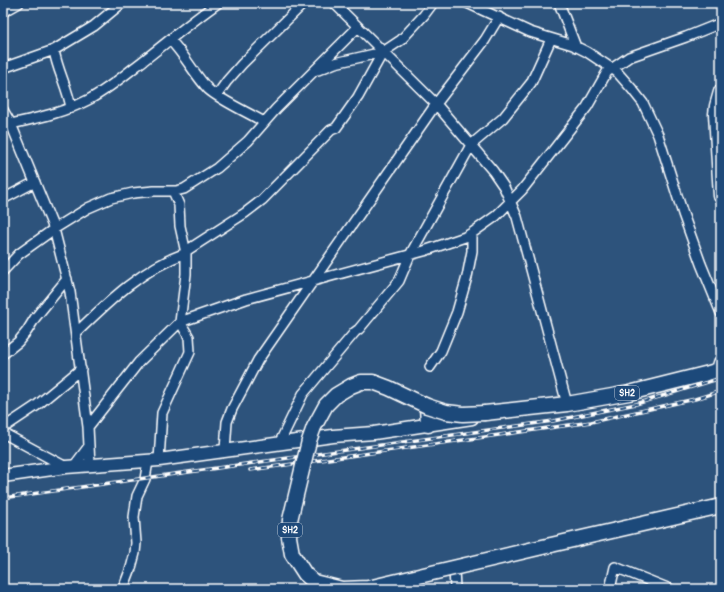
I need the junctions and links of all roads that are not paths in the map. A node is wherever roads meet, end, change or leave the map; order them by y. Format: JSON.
{"nodes":[{"id":1,"x":19,"y":3,"type":"edge"},
{"id":2,"x":122,"y":3,"type":"edge"},
{"id":3,"x":218,"y":3,"type":"edge"},
{"id":4,"x":304,"y":3,"type":"edge"},
{"id":5,"x":334,"y":3,"type":"edge"},
{"id":6,"x":433,"y":3,"type":"edge"},
{"id":7,"x":467,"y":3,"type":"edge"},
{"id":8,"x":559,"y":3,"type":"edge"},
{"id":9,"x":3,"y":12,"type":"edge"},
{"id":10,"x":499,"y":17,"type":"junction"},
{"id":11,"x":721,"y":23,"type":"edge"},
{"id":12,"x":358,"y":27,"type":"junction"},
{"id":13,"x":551,"y":39,"type":"junction"},
{"id":14,"x":170,"y":40,"type":"junction"},
{"id":15,"x":576,"y":46,"type":"junction"},
{"id":16,"x":54,"y":50,"type":"junction"},
{"id":17,"x":383,"y":52,"type":"junction"},
{"id":18,"x":3,"y":68,"type":"edge"},
{"id":19,"x":612,"y":68,"type":"junction"},
{"id":20,"x":315,"y":71,"type":"junction"},
{"id":21,"x":721,"y":92,"type":"edge"},
{"id":22,"x":217,"y":95,"type":"junction"},
{"id":23,"x":436,"y":104,"type":"junction"},
{"id":24,"x":71,"y":108,"type":"junction"},
{"id":25,"x":3,"y":110,"type":"edge"},
{"id":26,"x":264,"y":122,"type":"junction"},
{"id":27,"x":7,"y":125,"type":"edge"},
{"id":28,"x":3,"y":129,"type":"edge"},
{"id":29,"x":471,"y":145,"type":"junction"},
{"id":30,"x":35,"y":182,"type":"junction"},
{"id":31,"x":173,"y":191,"type":"junction"},
{"id":32,"x":721,"y":196,"type":"edge"},
{"id":33,"x":3,"y":199,"type":"edge"},
{"id":34,"x":511,"y":201,"type":"junction"},
{"id":35,"x":54,"y":229,"type":"junction"},
{"id":36,"x":472,"y":233,"type":"junction"},
{"id":37,"x":186,"y":252,"type":"junction"},
{"id":38,"x":410,"y":255,"type":"junction"},
{"id":39,"x":3,"y":271,"type":"edge"},
{"id":40,"x":67,"y":279,"type":"junction"},
{"id":41,"x":313,"y":281,"type":"junction"},
{"id":42,"x":721,"y":313,"type":"edge"},
{"id":43,"x":180,"y":322,"type":"junction"},
{"id":44,"x":76,"y":332,"type":"junction"},
{"id":45,"x":3,"y":354,"type":"edge"},
{"id":46,"x":430,"y":367,"type":"dead end"},
{"id":47,"x":720,"y":367,"type":"edge"},
{"id":48,"x":81,"y":369,"type":"junction"},
{"id":49,"x":567,"y":404,"type":"junction"},
{"id":50,"x":427,"y":406,"type":"junction"},
{"id":51,"x":527,"y":409,"type":"junction"},
{"id":52,"x":428,"y":425,"type":"junction"},
{"id":53,"x":88,"y":427,"type":"junction"},
{"id":54,"x":3,"y":428,"type":"edge"},
{"id":55,"x":3,"y":433,"type":"edge"},
{"id":56,"x":279,"y":444,"type":"junction"},
{"id":57,"x":89,"y":446,"type":"junction"},
{"id":58,"x":225,"y":450,"type":"junction"},
{"id":59,"x":154,"y":460,"type":"junction"},
{"id":60,"x":90,"y":465,"type":"junction"},
{"id":61,"x":70,"y":466,"type":"junction"},
{"id":62,"x":3,"y":476,"type":"edge"},
{"id":63,"x":721,"y":506,"type":"edge"},
{"id":64,"x":454,"y":568,"type":"junction"},
{"id":65,"x":123,"y":589,"type":"edge"},
{"id":66,"x":455,"y":589,"type":"edge"},
{"id":67,"x":610,"y":589,"type":"edge"},
{"id":68,"x":670,"y":589,"type":"edge"}],
"edges":[{"from":1,"to":9,"type":"street"},
{"from":2,"to":16,"type":"street"},
{"from":3,"to":14,"type":"street"},
{"from":4,"to":22,"type":"street"},
{"from":5,"to":12,"type":"street"},
{"from":6,"to":17,"type":"street"},
{"from":7,"to":10,"type":"street"},
{"from":8,"to":15,"type":"street"},
{"from":10,"to":13,"type":"street"},
{"from":10,"to":23,"type":"street"},
{"from":11,"to":19,"type":"street"},
{"from":12,"to":17,"type":"street"},
{"from":12,"to":20,"type":"street"},
{"from":13,"to":15,"type":"street"},
{"from":13,"to":29,"type":"street"},
{"from":14,"to":22,"type":"street"},
{"from":14,"to":24,"type":"street"},
{"from":15,"to":19,"type":"street"},
{"from":16,"to":18,"type":"street"},
{"from":16,"to":24,"type":"street"},
{"from":17,"to":20,"type":"street"},
{"from":17,"to":23,"type":"street"},
{"from":17,"to":37,"type":"street"},
{"from":19,"to":34,"type":"street"},
{"from":19,"to":42,"type":"street"},
{"from":20,"to":26,"type":"street"},
{"from":21,"to":32,"type":"main road"},
{"from":22,"to":26,"type":"street"},
{"from":23,"to":29,"type":"street"},
{"from":23,"to":41,"type":"street"},
{"from":24,"to":27,"type":"street"},
{"from":25,"to":27,"type":"street"},
{"from":26,"to":31,"type":"street"},
{"from":27,"to":28,"type":"street"},
{"from":27,"to":30,"type":"street"},
{"from":29,"to":34,"type":"street"},
{"from":29,"to":38,"type":"street"},
{"from":30,"to":33,"type":"street"},
{"from":30,"to":35,"type":"street"},
{"from":31,"to":35,"type":"street"},
{"from":31,"to":37,"type":"street"},
{"from":34,"to":36,"type":"street"},
{"from":34,"to":49,"type":"street"},
{"from":35,"to":39,"type":"street"},
{"from":35,"to":40,"type":"street"},
{"from":36,"to":38,"type":"street"},
{"from":36,"to":46,"type":"street"},
{"from":37,"to":43,"type":"street"},
{"from":37,"to":44,"type":"street"},
{"from":38,"to":41,"type":"street"},
{"from":38,"to":56,"type":"street"},
{"from":40,"to":44,"type":"street"},
{"from":40,"to":45,"type":"street"},
{"from":41,"to":43,"type":"street"},
{"from":41,"to":58,"type":"street"},
{"from":43,"to":53,"type":"street"},
{"from":43,"to":59,"type":"street"},
{"from":44,"to":48,"type":"street"},
{"from":47,"to":49,"type":"main road","number":"SH2"},
{"from":48,"to":53,"type":"street"},
{"from":48,"to":54,"type":"street"},
{"from":49,"to":51,"type":"main road","number":"SH2"},
{"from":50,"to":51,"type":"main road","number":"SH2","bridge":true},
{"from":50,"to":52,"type":"main road"},
{"from":50,"to":64,"type":"main road","number":"SH2","bridge":true},
{"from":51,"to":52,"type":"main road"},
{"from":52,"to":56,"type":"main road"},
{"from":53,"to":57,"type":"street"},
{"from":55,"to":61,"type":"street"},
{"from":56,"to":58,"type":"main road"},
{"from":57,"to":60,"type":"street"},
{"from":57,"to":61,"type":"street"},
{"from":58,"to":59,"type":"main road"},
{"from":59,"to":60,"type":"main road"},
{"from":59,"to":65,"type":"street"},
{"from":60,"to":61,"type":"main road"},
{"from":61,"to":62,"type":"main road"},
{"from":63,"to":64,"type":"main road","number":"SH2","bridge":true},
{"from":64,"to":66,"type":"street"},
{"from":67,"to":68,"type":"street"}]}
